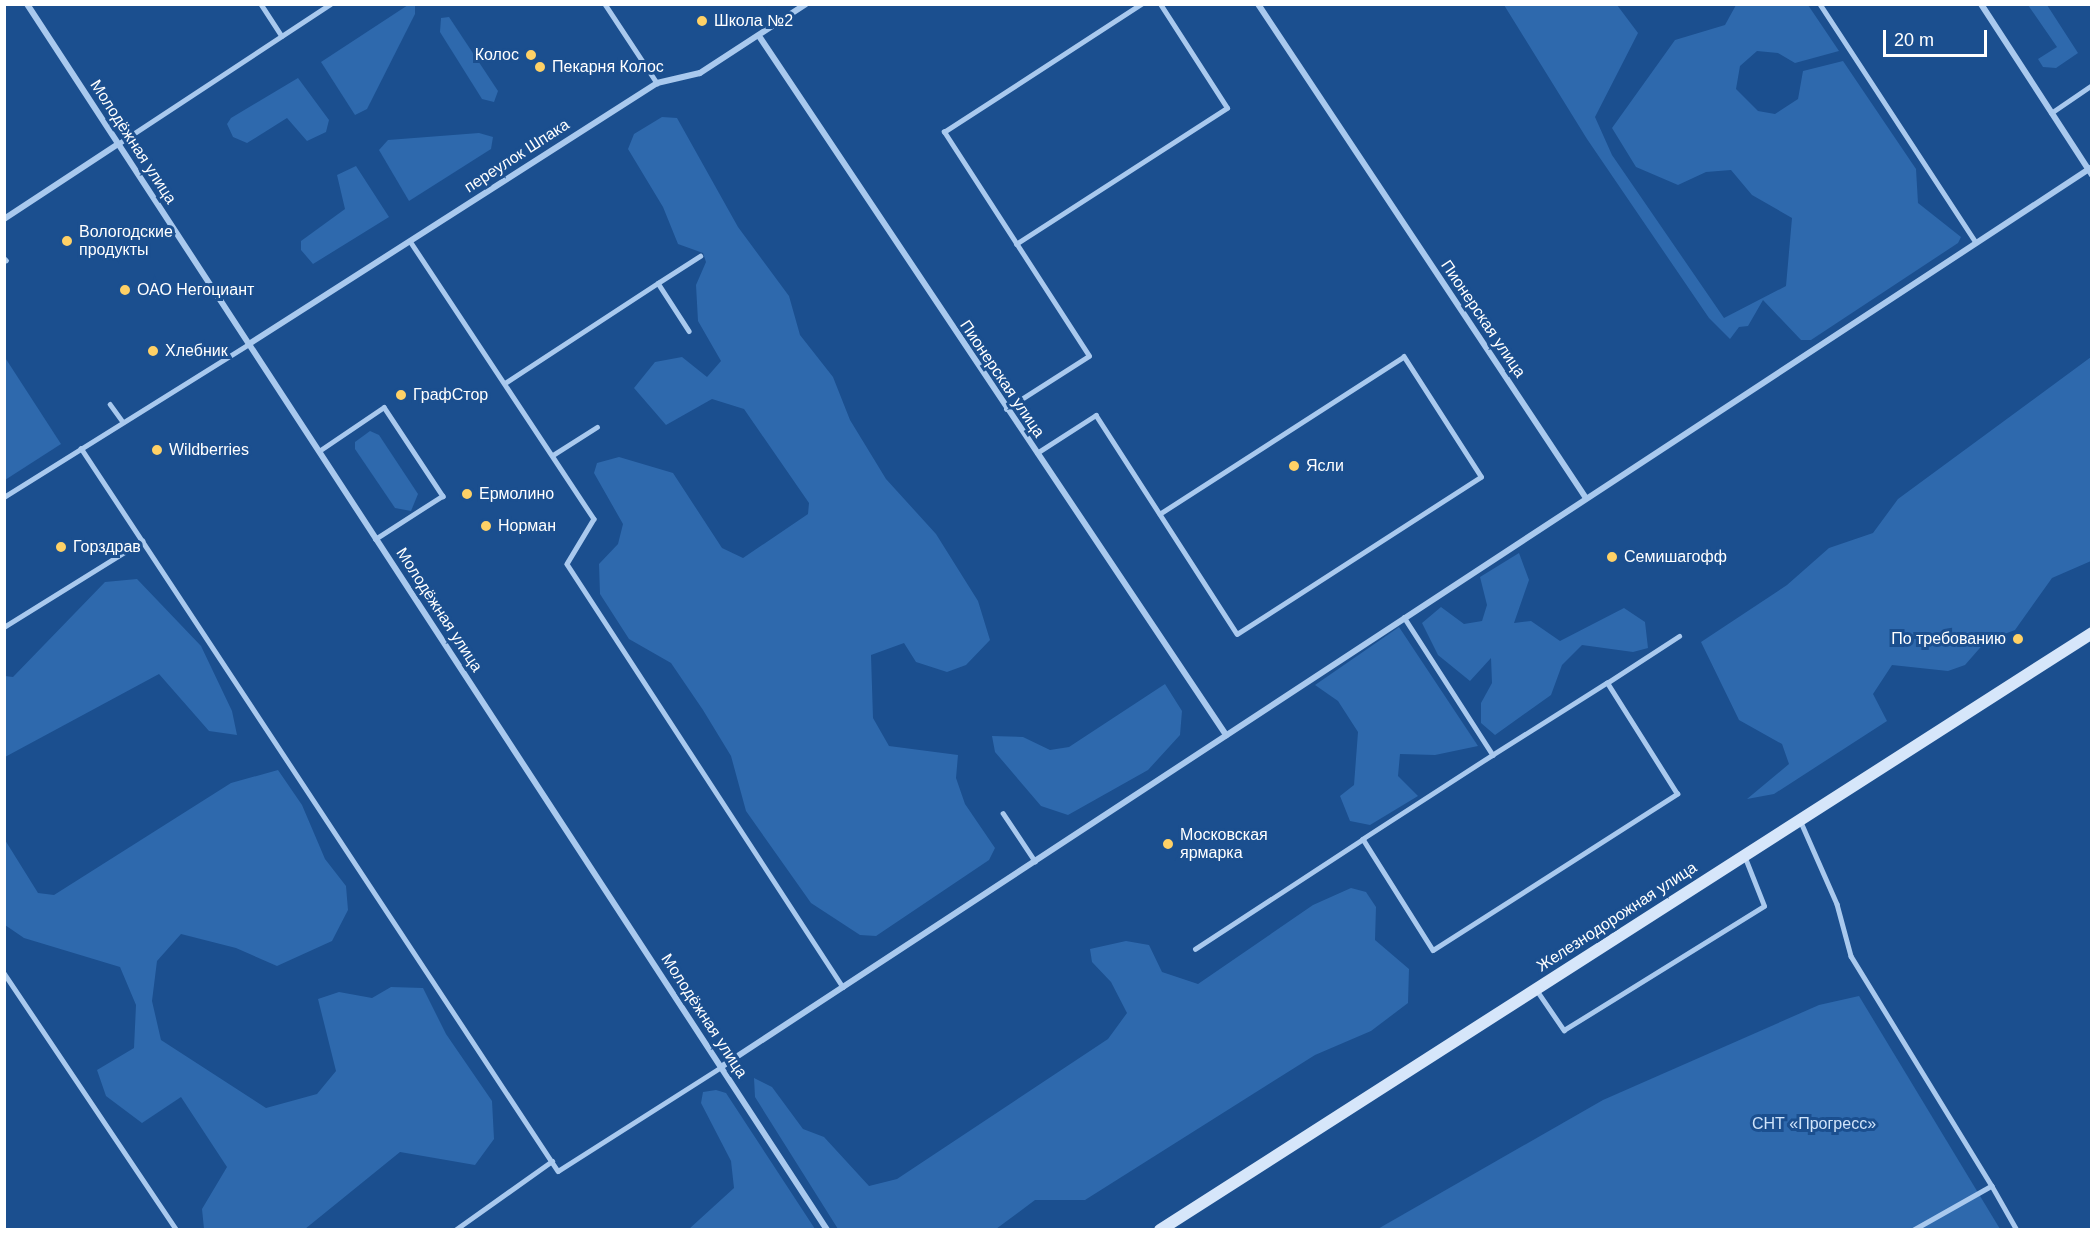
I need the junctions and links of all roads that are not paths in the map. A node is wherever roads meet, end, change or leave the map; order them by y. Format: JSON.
{"nodes":[{"id":1,"x":27,"y":4,"type":"edge"},
{"id":2,"x":261,"y":4,"type":"edge"},
{"id":3,"x":330,"y":4,"type":"edge"},
{"id":4,"x":605,"y":4,"type":"edge"},
{"id":5,"x":806,"y":4,"type":"edge"},
{"id":6,"x":1141,"y":4,"type":"edge"},
{"id":7,"x":1160,"y":4,"type":"edge"},
{"id":8,"x":1258,"y":4,"type":"edge"},
{"id":9,"x":1820,"y":4,"type":"edge"},
{"id":10,"x":1981,"y":4,"type":"edge"},
{"id":11,"x":282,"y":36,"type":"junction"},
{"id":12,"x":759,"y":36,"type":"junction"},
{"id":13,"x":657,"y":83,"type":"junction"},
{"id":14,"x":2091,"y":85,"type":"edge"},
{"id":15,"x":2051,"y":113,"type":"junction"},
{"id":16,"x":118,"y":144,"type":"junction"},
{"id":17,"x":2090,"y":171,"type":"edge"},
{"id":18,"x":4,"y":219,"type":"edge"},
{"id":19,"x":410,"y":241,"type":"junction"},
{"id":20,"x":1976,"y":241,"type":"junction"},
{"id":21,"x":1016,"y":244,"type":"junction"},
{"id":22,"x":700,"y":256,"type":"dead end"},
{"id":23,"x":658,"y":283,"type":"junction"},
{"id":24,"x":689,"y":331,"type":"dead end"},
{"id":25,"x":249,"y":344,"type":"junction"},
{"id":26,"x":505,"y":383,"type":"junction"},
{"id":27,"x":110,"y":404,"type":"dead end"},
{"id":28,"x":1006,"y":410,"type":"junction"},
{"id":29,"x":123,"y":422,"type":"junction"},
{"id":30,"x":597,"y":427,"type":"dead end"},
{"id":31,"x":81,"y":448,"type":"junction"},
{"id":32,"x":319,"y":451,"type":"junction"},
{"id":33,"x":1036,"y":454,"type":"junction"},
{"id":34,"x":553,"y":455,"type":"junction"},
{"id":35,"x":4,"y":497,"type":"edge"},
{"id":36,"x":1586,"y":498,"type":"junction"},
{"id":37,"x":1160,"y":514,"type":"junction"},
{"id":38,"x":376,"y":539,"type":"junction"},
{"id":39,"x":142,"y":541,"type":"junction"},
{"id":40,"x":1404,"y":617,"type":"junction"},
{"id":41,"x":4,"y":627,"type":"edge"},
{"id":42,"x":2091,"y":633,"type":"edge"},
{"id":43,"x":1679,"y":636,"type":"dead end"},
{"id":44,"x":1607,"y":683,"type":"junction"},
{"id":45,"x":1226,"y":735,"type":"junction"},
{"id":46,"x":1493,"y":755,"type":"junction"},
{"id":47,"x":1003,"y":813,"type":"dead end"},
{"id":48,"x":1800,"y":820,"type":"junction"},
{"id":49,"x":1363,"y":839,"type":"junction"},
{"id":50,"x":1744,"y":855,"type":"junction"},
{"id":51,"x":1035,"y":861,"type":"junction"},
{"id":52,"x":1195,"y":949,"type":"dead end"},
{"id":53,"x":4,"y":973,"type":"edge"},
{"id":54,"x":843,"y":987,"type":"junction"},
{"id":55,"x":1536,"y":989,"type":"junction"},
{"id":56,"x":722,"y":1067,"type":"junction"},
{"id":57,"x":552,"y":1161,"type":"junction"},
{"id":58,"x":1992,"y":1186,"type":"junction"},
{"id":59,"x":177,"y":1230,"type":"edge"},
{"id":60,"x":455,"y":1230,"type":"edge"},
{"id":61,"x":827,"y":1230,"type":"edge"},
{"id":62,"x":1160,"y":1230,"type":"edge"},
{"id":63,"x":1914,"y":1230,"type":"edge"},
{"id":64,"x":2017,"y":1230,"type":"edge"}],
"edges":[{"from":1,"to":16,"type":"street","name":"Молодёжная улица"},
{"from":2,"to":11,"type":"lane"},
{"from":3,"to":11,"type":"lane"},
{"from":4,"to":13,"type":"lane"},
{"from":5,"to":12,"type":"street","name":"переулок Шпака"},
{"from":6,"to":21,"type":"lane"},
{"from":7,"to":21,"type":"lane"},
{"from":8,"to":36,"type":"street","name":"Пионерская улица"},
{"from":9,"to":20,"type":"lane"},
{"from":10,"to":15,"type":"street"},
{"from":11,"to":16,"type":"lane"},
{"from":12,"to":13,"type":"street","name":"переулок Шпака"},
{"from":12,"to":28,"type":"street","name":"Пионерская улица"},
{"from":13,"to":19,"type":"street","name":"переулок Шпака"},
{"from":14,"to":15,"type":"lane"},
{"from":15,"to":17,"type":"street"},
{"from":16,"to":18,"type":"street"},
{"from":16,"to":25,"type":"street","name":"Молодёжная улица"},
{"from":17,"to":20,"type":"street"},
{"from":19,"to":25,"type":"street","name":"переулок Шпака"},
{"from":19,"to":26,"type":"lane"},
{"from":20,"to":36,"type":"street"},
{"from":21,"to":28,"type":"lane"},
{"from":22,"to":23,"type":"lane"},
{"from":23,"to":24,"type":"lane"},
{"from":23,"to":26,"type":"lane"},
{"from":25,"to":29,"type":"lane"},
{"from":25,"to":32,"type":"street","name":"Молодёжная улица"},
{"from":26,"to":34,"type":"lane"},
{"from":27,"to":29,"type":"lane"},
{"from":28,"to":33,"type":"street","name":"Пионерская улица"},
{"from":29,"to":31,"type":"lane"},
{"from":30,"to":34,"type":"lane"},
{"from":31,"to":35,"type":"lane"},
{"from":31,"to":39,"type":"lane"},
{"from":32,"to":38,"type":"street","name":"Молодёжная улица"},
{"from":32,"to":38,"type":"lane"},
{"from":33,"to":37,"type":"lane"},
{"from":33,"to":45,"type":"street","name":"Пионерская улица"},
{"from":34,"to":54,"type":"lane"},
{"from":36,"to":40,"type":"street"},
{"from":37,"to":37,"type":"lane"},
{"from":38,"to":56,"type":"street","name":"Молодёжная улица"},
{"from":39,"to":41,"type":"lane"},
{"from":39,"to":57,"type":"lane"},
{"from":40,"to":45,"type":"street"},
{"from":40,"to":46,"type":"lane"},
{"from":42,"to":48,"type":"main road","name":"Железнодорожная улица"},
{"from":43,"to":44,"type":"lane"},
{"from":44,"to":46,"type":"lane"},
{"from":44,"to":49,"type":"lane"},
{"from":45,"to":51,"type":"street"},
{"from":46,"to":49,"type":"lane"},
{"from":47,"to":51,"type":"lane"},
{"from":48,"to":50,"type":"main road","name":"Железнодорожная улица"},
{"from":48,"to":58,"type":"lane"},
{"from":49,"to":52,"type":"lane"},
{"from":50,"to":55,"type":"main road","name":"Железнодорожная улица"},
{"from":50,"to":55,"type":"lane"},
{"from":51,"to":54,"type":"street"},
{"from":53,"to":59,"type":"lane"},
{"from":54,"to":56,"type":"street"},
{"from":55,"to":62,"type":"main road","name":"Железнодорожная улица"},
{"from":56,"to":57,"type":"lane"},
{"from":56,"to":61,"type":"street","name":"Молодёжная улица"},
{"from":57,"to":60,"type":"lane"},
{"from":58,"to":63,"type":"lane"},
{"from":58,"to":64,"type":"lane"}]}
